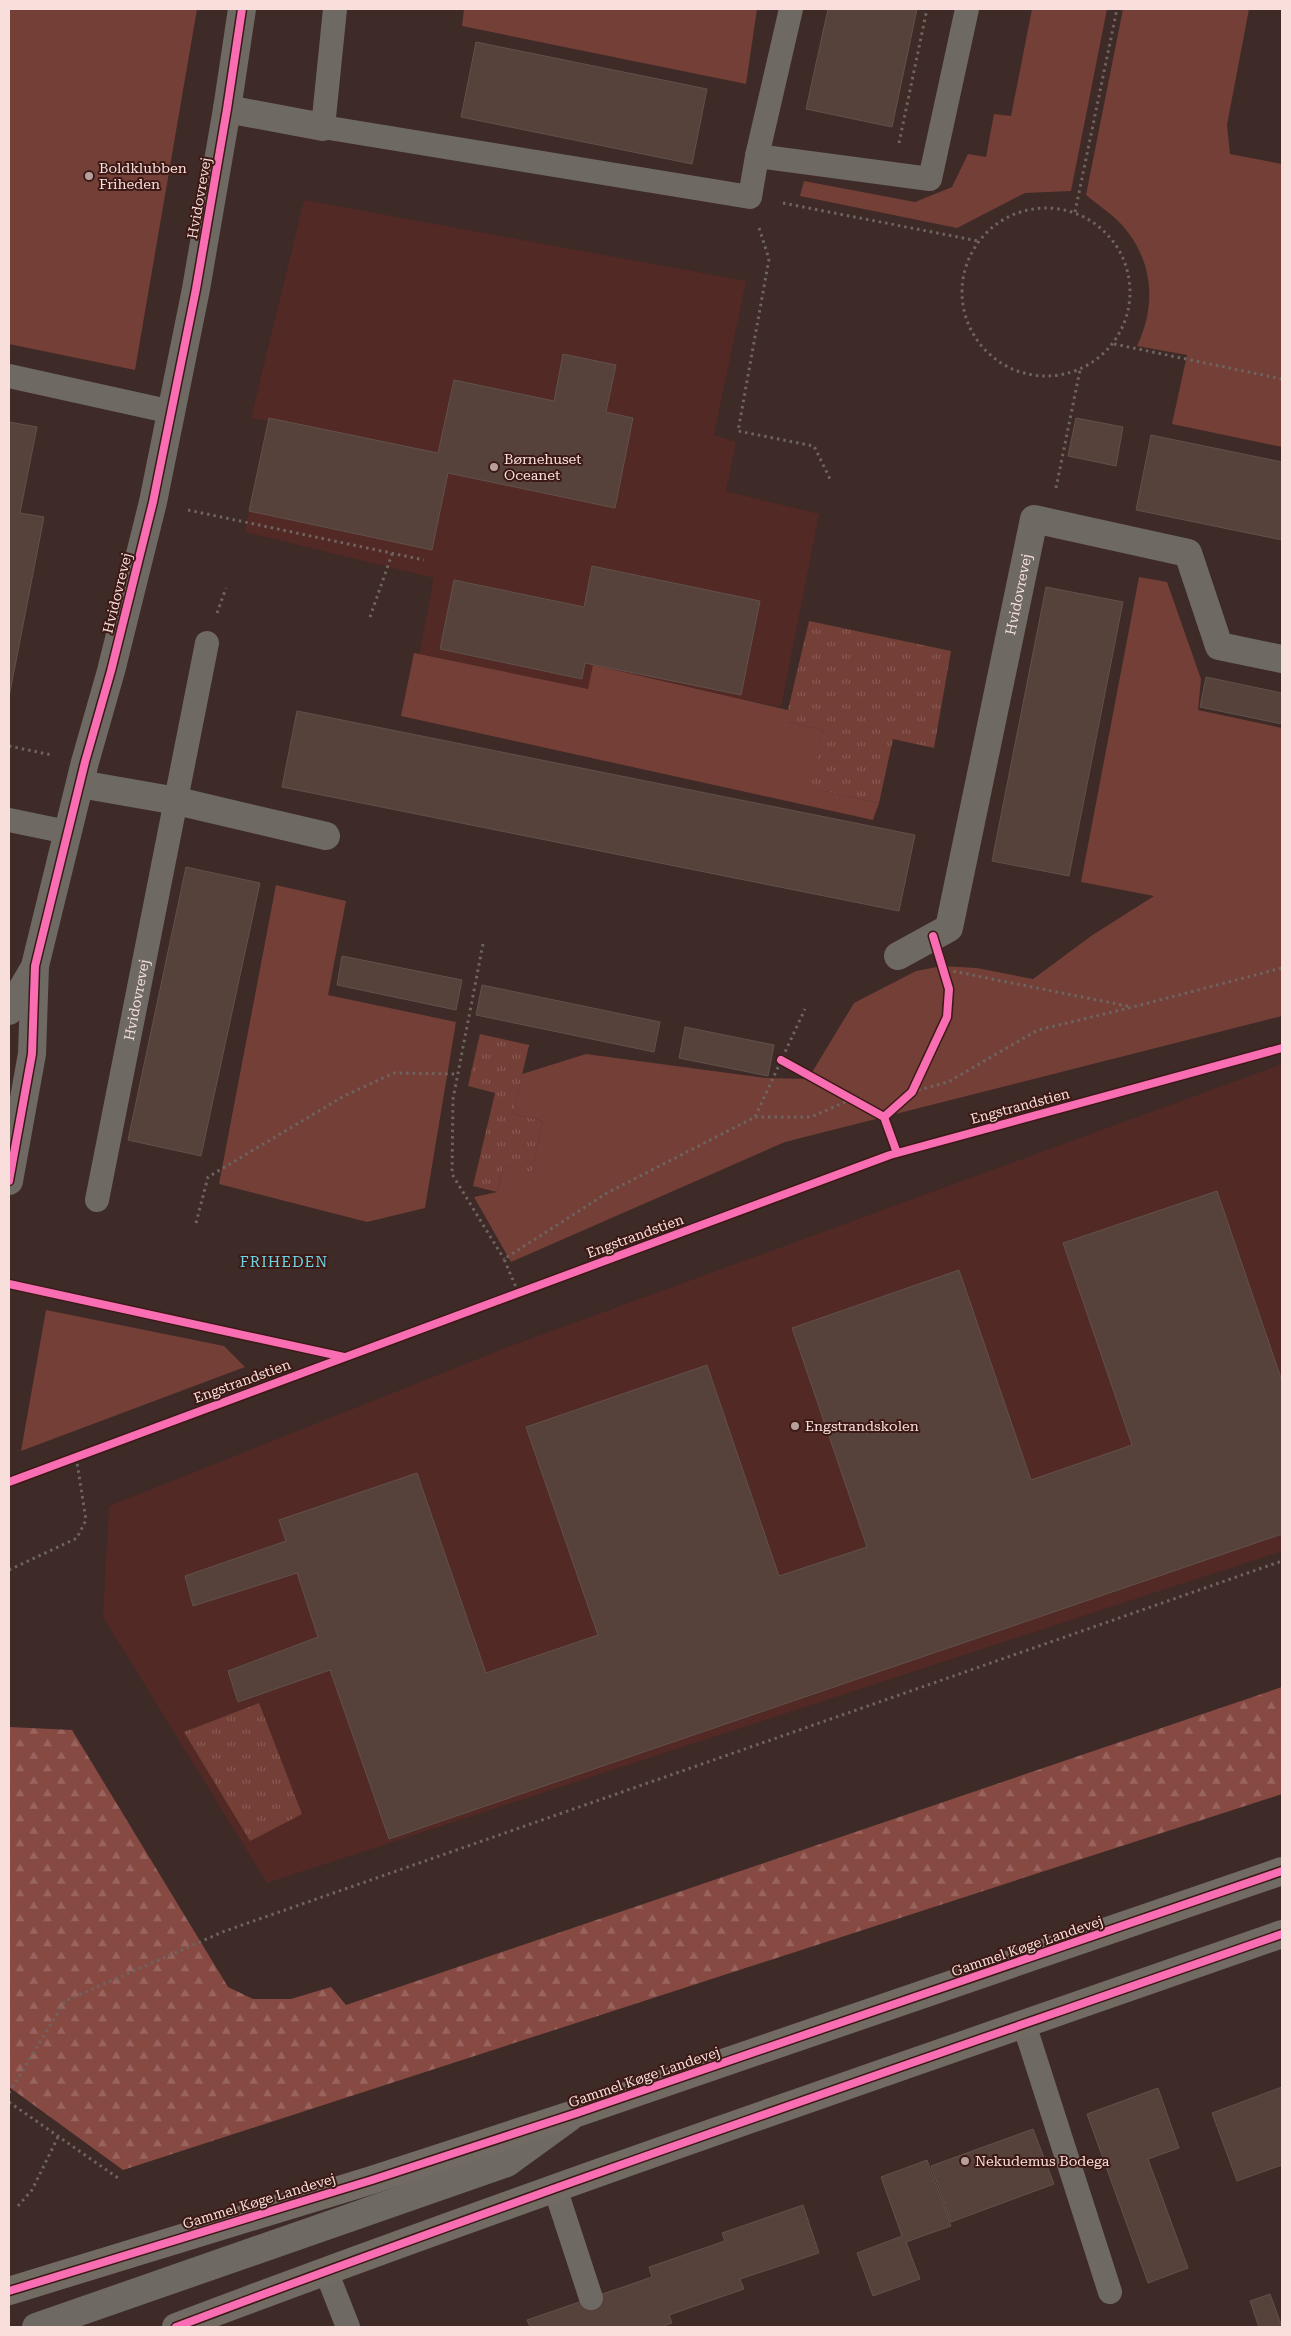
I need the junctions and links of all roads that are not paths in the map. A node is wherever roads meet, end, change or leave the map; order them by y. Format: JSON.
{"nodes":[{"id":1,"x":242,"y":9,"type":"edge"},
{"id":2,"x":334,"y":9,"type":"edge"},
{"id":3,"x":791,"y":9,"type":"edge"},
{"id":4,"x":967,"y":9,"type":"edge"},
{"id":5,"x":227,"y":109,"type":"junction"},
{"id":6,"x":323,"y":127,"type":"junction"},
{"id":7,"x":757,"y":156,"type":"junction"},
{"id":8,"x":9,"y":376,"type":"edge"},
{"id":9,"x":172,"y":412,"type":"junction"},
{"id":10,"x":207,"y":643,"type":"dead end"},
{"id":11,"x":1282,"y":659,"type":"edge"},
{"id":12,"x":80,"y":784,"type":"junction"},
{"id":13,"x":177,"y":801,"type":"junction"},
{"id":14,"x":9,"y":820,"type":"edge"},
{"id":15,"x":67,"y":832,"type":"junction"},
{"id":16,"x":326,"y":836,"type":"dead end"},
{"id":17,"x":898,"y":956,"type":"dead end"},
{"id":18,"x":35,"y":966,"type":"junction"},
{"id":19,"x":9,"y":1011,"type":"edge"},
{"id":20,"x":9,"y":1181,"type":"edge"},
{"id":21,"x":97,"y":1200,"type":"dead end"},
{"id":22,"x":1282,"y":1872,"type":"edge"},
{"id":23,"x":1282,"y":1934,"type":"edge"},
{"id":24,"x":1024,"y":2024,"type":"junction"},
{"id":25,"x":577,"y":2113,"type":"junction"},
{"id":26,"x":555,"y":2188,"type":"junction"},
{"id":27,"x":326,"y":2270,"type":"junction"},
{"id":28,"x":9,"y":2291,"type":"edge"},
{"id":29,"x":1110,"y":2292,"type":"dead end"},
{"id":30,"x":591,"y":2298,"type":"dead end"},
{"id":31,"x":36,"y":2327,"type":"edge"},
{"id":32,"x":176,"y":2327,"type":"edge"},
{"id":33,"x":348,"y":2327,"type":"edge"}],
"edges":[{"from":1,"to":5,"type":"street","name":"Hvidovrevej"},
{"from":2,"to":6,"type":"lane"},
{"from":3,"to":7,"type":"lane"},
{"from":4,"to":7,"type":"lane"},
{"from":5,"to":6,"type":"street"},
{"from":5,"to":9,"type":"street","name":"Hvidovrevej"},
{"from":6,"to":7,"type":"lane"},
{"from":8,"to":9,"type":"lane"},
{"from":9,"to":12,"type":"street","name":"Hvidovrevej"},
{"from":10,"to":13,"type":"lane","name":"Hvidovrevej"},
{"from":11,"to":17,"type":"street","name":"Hvidovrevej"},
{"from":12,"to":13,"type":"street"},
{"from":12,"to":15,"type":"street","name":"Hvidovrevej"},
{"from":13,"to":16,"type":"street"},
{"from":13,"to":21,"type":"lane","name":"Hvidovrevej"},
{"from":14,"to":15,"type":"lane"},
{"from":15,"to":18,"type":"street","name":"Hvidovrevej"},
{"from":18,"to":19,"type":"street","name":"Hvidovrevej"},
{"from":18,"to":20,"type":"street","name":"Hvidovrevej"},
{"from":22,"to":25,"type":"main road","name":"Gammel Køge Landevej"},
{"from":23,"to":24,"type":"main road"},
{"from":24,"to":26,"type":"main road"},
{"from":24,"to":29,"type":"lane"},
{"from":25,"to":28,"type":"main road","name":"Gammel Køge Landevej"},
{"from":25,"to":31,"type":"street"},
{"from":26,"to":27,"type":"main road"},
{"from":26,"to":30,"type":"lane"},
{"from":27,"to":32,"type":"main road"},
{"from":27,"to":33,"type":"lane"}]}
